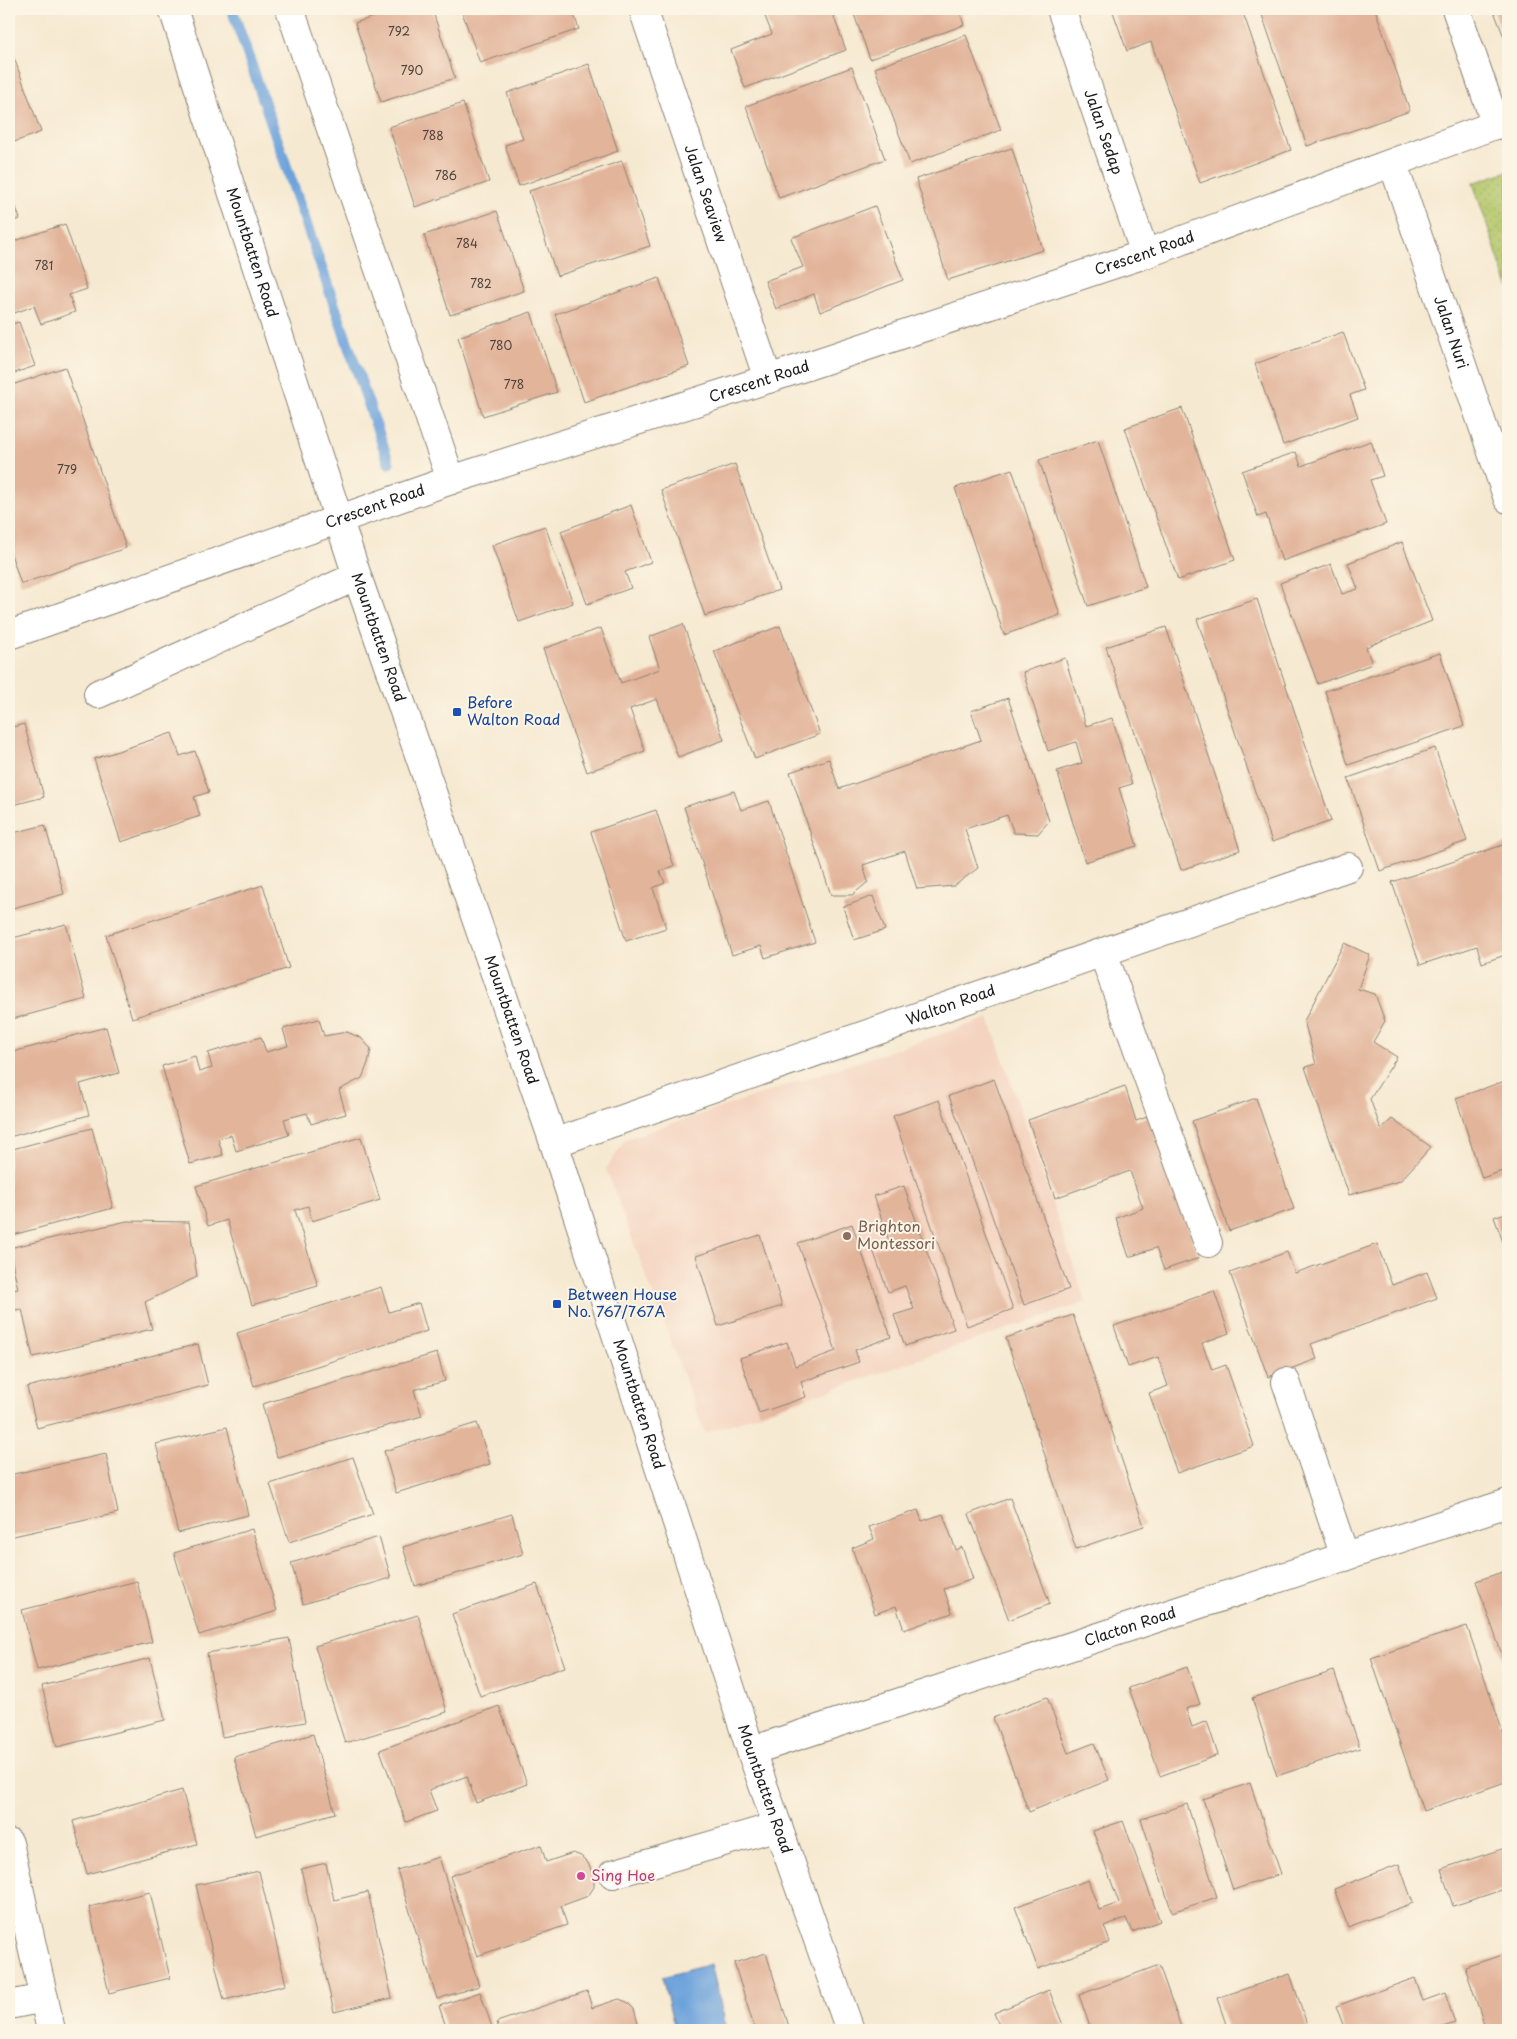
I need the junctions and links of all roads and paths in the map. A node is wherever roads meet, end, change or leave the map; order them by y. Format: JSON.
{"nodes":[{"id":1,"x":173,"y":9,"type":"edge"},
{"id":2,"x":290,"y":9,"type":"edge"},
{"id":3,"x":643,"y":9,"type":"edge"},
{"id":4,"x":1061,"y":9,"type":"edge"},
{"id":5,"x":1456,"y":9,"type":"edge"},
{"id":6,"x":1502,"y":122,"type":"edge"},
{"id":7,"x":1393,"y":164,"type":"junction"},
{"id":8,"x":1145,"y":254,"type":"junction"},
{"id":9,"x":768,"y":379,"type":"junction"},
{"id":10,"x":451,"y":480,"type":"junction"},
{"id":11,"x":1508,"y":499,"type":"edge"},
{"id":12,"x":339,"y":520,"type":"junction"},
{"id":13,"x":357,"y":576,"type":"junction"},
{"id":14,"x":9,"y":634,"type":"edge"},
{"id":15,"x":98,"y":694,"type":"dead end"},
{"id":16,"x":1348,"y":867,"type":"dead end"},
{"id":17,"x":1103,"y":953,"type":"junction"},
{"id":18,"x":554,"y":1143,"type":"junction"},
{"id":19,"x":1208,"y":1244,"type":"dead end"},
{"id":20,"x":1286,"y":1382,"type":"dead end"},
{"id":21,"x":1508,"y":1503,"type":"edge"},
{"id":22,"x":1345,"y":1557,"type":"junction"},
{"id":23,"x":751,"y":1751,"type":"junction"},
{"id":24,"x":778,"y":1826,"type":"junction"},
{"id":25,"x":9,"y":1843,"type":"edge"},
{"id":26,"x":613,"y":1874,"type":"dead end"},
{"id":27,"x":44,"y":1998,"type":"junction"},
{"id":28,"x":9,"y":2005,"type":"edge"},
{"id":29,"x":51,"y":2030,"type":"edge"},
{"id":30,"x":850,"y":2030,"type":"edge"}],
"edges":[{"from":1,"to":12,"type":"street","name":"Mountbatten Road"},
{"from":2,"to":10,"type":"street"},
{"from":3,"to":9,"type":"street","name":"Jalan Seaview"},
{"from":4,"to":8,"type":"street","name":"Jalan Sedap"},
{"from":5,"to":6,"type":"street"},
{"from":6,"to":7,"type":"street","name":"Crescent Road"},
{"from":7,"to":8,"type":"street","name":"Crescent Road"},
{"from":7,"to":11,"type":"street","name":"Jalan Nuri"},
{"from":8,"to":9,"type":"street","name":"Crescent Road"},
{"from":9,"to":10,"type":"street","name":"Crescent Road"},
{"from":10,"to":12,"type":"street","name":"Crescent Road"},
{"from":12,"to":13,"type":"street","name":"Mountbatten Road"},
{"from":12,"to":14,"type":"street","name":"Crescent Road"},
{"from":13,"to":15,"type":"street"},
{"from":13,"to":18,"type":"street","name":"Mountbatten Road"},
{"from":16,"to":17,"type":"street","name":"Walton Road"},
{"from":17,"to":18,"type":"street","name":"Walton Road"},
{"from":17,"to":19,"type":"street"},
{"from":18,"to":23,"type":"street","name":"Mountbatten Road"},
{"from":20,"to":22,"type":"street"},
{"from":21,"to":22,"type":"street","name":"Clacton Road"},
{"from":22,"to":23,"type":"street","name":"Clacton Road"},
{"from":23,"to":24,"type":"street","name":"Mountbatten Road"},
{"from":24,"to":26,"type":"street"},
{"from":24,"to":30,"type":"street","name":"Mountbatten Road"},
{"from":25,"to":27,"type":"street"},
{"from":27,"to":28,"type":"street"},
{"from":27,"to":29,"type":"street"}]}
